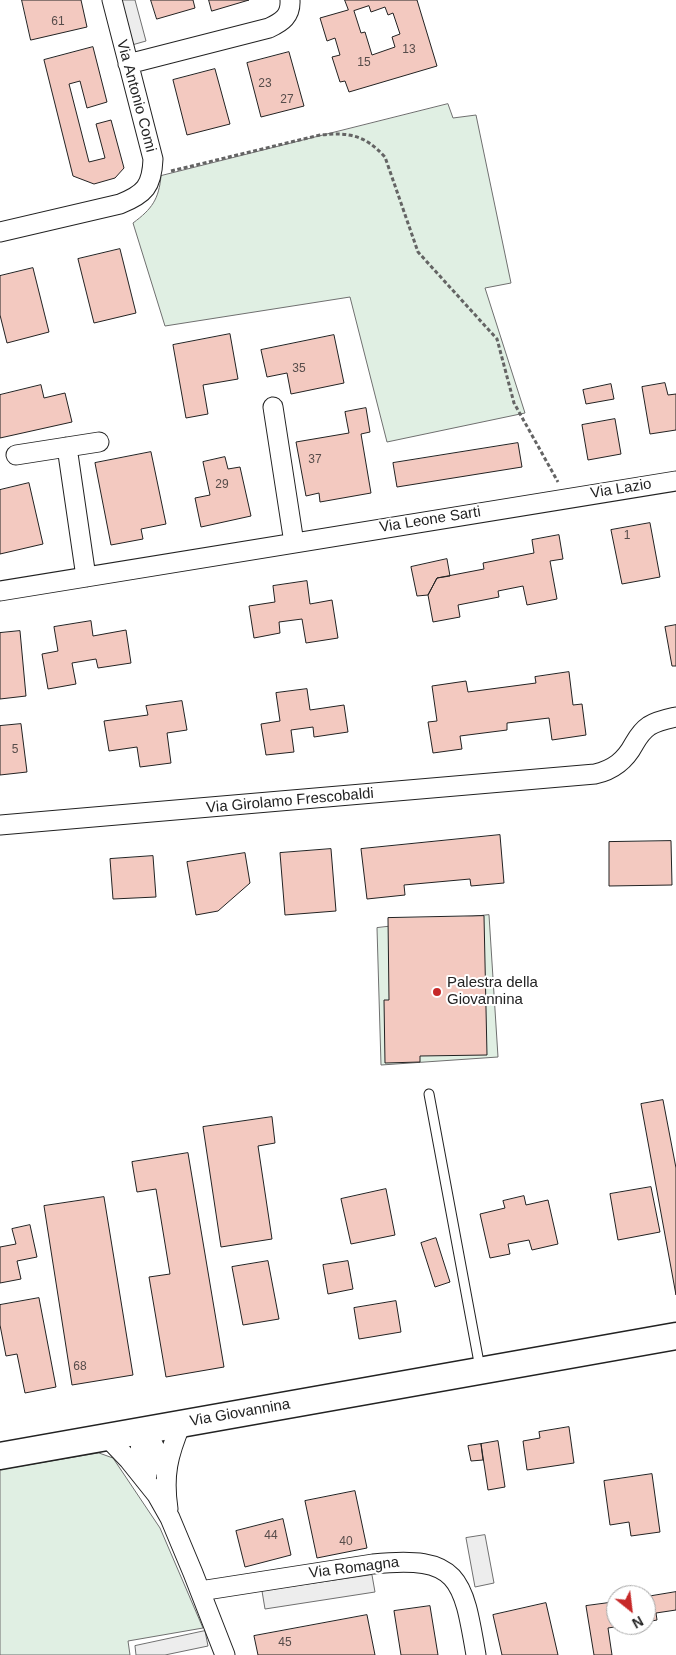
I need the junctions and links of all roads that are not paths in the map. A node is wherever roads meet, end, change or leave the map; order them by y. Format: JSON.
{"nodes":[{"id":1,"x":112,"y":0,"type":"edge"},
{"id":2,"x":290,"y":0,"type":"edge"},
{"id":3,"x":128,"y":64,"type":"junction"},
{"id":4,"x":0,"y":232,"type":"edge"},
{"id":5,"x":273,"y":407,"type":"dead end"},
{"id":6,"x":99,"y":442,"type":"dead end"},
{"id":7,"x":67,"y":447,"type":"junction"},
{"id":8,"x":16,"y":455,"type":"dead end"},
{"id":9,"x":676,"y":481,"type":"edge"},
{"id":10,"x":567,"y":498,"type":"joint"},
{"id":11,"x":294,"y":543,"type":"junction"},
{"id":12,"x":86,"y":577,"type":"junction"},
{"id":13,"x":0,"y":591,"type":"edge"},
{"id":14,"x":676,"y":717,"type":"edge"},
{"id":15,"x":0,"y":825,"type":"edge"},
{"id":16,"x":430,"y":1094,"type":"dead end"},
{"id":17,"x":676,"y":1336,"type":"edge"},
{"id":18,"x":480,"y":1371,"type":"junction"},
{"id":19,"x":181,"y":1424,"type":"junction"},
{"id":20,"x":143,"y":1431,"type":"junction"},
{"id":21,"x":107,"y":1437,"type":"junction"},
{"id":22,"x":0,"y":1456,"type":"edge"},
{"id":23,"x":166,"y":1472,"type":"junction"},
{"id":24,"x":152,"y":1488,"type":"junction"},
{"id":25,"x":170,"y":1518,"type":"junction"},
{"id":26,"x":200,"y":1591,"type":"junction"},
{"id":27,"x":226,"y":1655,"type":"edge"},
{"id":28,"x":476,"y":1655,"type":"edge"}],
"edges":[{"from":1,"to":3,"type":"street","name":"Via Antonio Comi"},
{"from":2,"to":3,"type":"street"},
{"from":3,"to":4,"type":"street","name":"Via Antonio Comi"},
{"from":5,"to":11,"type":"street"},
{"from":6,"to":7,"type":"street"},
{"from":7,"to":8,"type":"street"},
{"from":7,"to":12,"type":"street"},
{"from":9,"to":10,"type":"street","name":"Via Lazio"},
{"from":10,"to":11,"type":"street","name":"Via Leone Sarti"},
{"from":11,"to":12,"type":"street","name":"Via Leone Sarti"},
{"from":12,"to":13,"type":"street","name":"Via Leone Sarti"},
{"from":14,"to":15,"type":"street","name":"Via Girolamo Frescobaldi"},
{"from":16,"to":18,"type":"lane"},
{"from":17,"to":18,"type":"street","name":"Via Giovannina"},
{"from":18,"to":19,"type":"street","name":"Via Giovannina"},
{"from":19,"to":20,"type":"street","name":"Via Giovannina"},
{"from":19,"to":23,"type":"street"},
{"from":20,"to":21,"type":"street","name":"Via Giovannina"},
{"from":20,"to":23,"type":"street"},
{"from":20,"to":24,"type":"street"},
{"from":21,"to":22,"type":"street","name":"Via Giovannina"},
{"from":21,"to":24,"type":"street"},
{"from":23,"to":25,"type":"street"},
{"from":24,"to":25,"type":"street"},
{"from":25,"to":26,"type":"street"},
{"from":26,"to":27,"type":"street"},
{"from":26,"to":28,"type":"street","name":"Via Romagna"}]}
